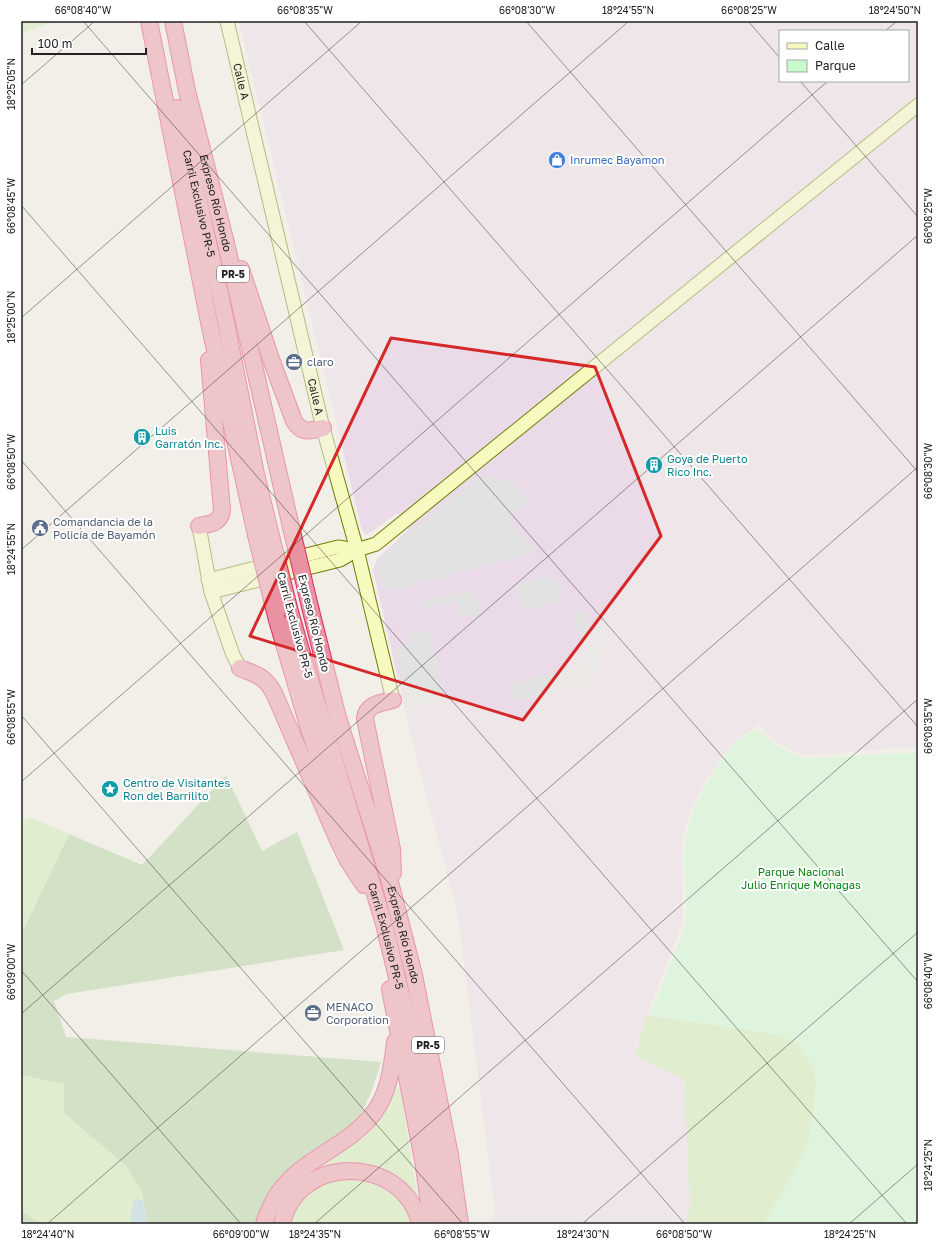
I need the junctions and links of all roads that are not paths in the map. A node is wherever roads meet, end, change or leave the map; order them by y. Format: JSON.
{"nodes":[{"id":1,"x":149,"y":21,"type":"edge"},
{"id":2,"x":159,"y":21,"type":"edge"},
{"id":3,"x":173,"y":21,"type":"edge"},
{"id":4,"x":227,"y":21,"type":"edge"},
{"id":5,"x":918,"y":105,"type":"edge"},
{"id":6,"x":225,"y":239,"type":"junction"},
{"id":7,"x":210,"y":327,"type":"junction"},
{"id":8,"x":323,"y":428,"type":"junction"},
{"id":9,"x":200,"y":526,"type":"joint"},
{"id":10,"x":263,"y":534,"type":"junction"},
{"id":11,"x":357,"y":550,"type":"junction"},
{"id":12,"x":210,"y":586,"type":"junction"},
{"id":13,"x":240,"y":668,"type":"joint"},
{"id":14,"x":393,"y":700,"type":"joint"},
{"id":15,"x":364,"y":885,"type":"junction"},
{"id":16,"x":393,"y":892,"type":"junction"},
{"id":17,"x":396,"y":1023,"type":"junction"},
{"id":18,"x":456,"y":1199,"type":"junction"},
{"id":19,"x":264,"y":1224,"type":"edge"},
{"id":20,"x":282,"y":1224,"type":"edge"},
{"id":21,"x":420,"y":1224,"type":"edge"},
{"id":22,"x":432,"y":1224,"type":"edge"},
{"id":23,"x":448,"y":1224,"type":"edge"},
{"id":24,"x":460,"y":1224,"type":"edge"},
{"id":25,"x":468,"y":1224,"type":"edge"}],
"edges":[{"from":1,"to":7,"type":"highway","number":"PR-5"},
{"from":2,"to":10,"type":"highway","name":"Carril Exclusivo PR-5"},
{"from":3,"to":6,"type":"highway","name":"Expreso Río Hondo","number":"PR-5"},
{"from":4,"to":8,"type":"street","name":"Calle A"},
{"from":5,"to":11,"type":"street"},
{"from":6,"to":8,"type":"highway"},
{"from":6,"to":16,"type":"highway","name":"Expreso Río Hondo","number":"PR-5","bridge":true},
{"from":7,"to":9,"type":"highway"},
{"from":7,"to":10,"type":"highway","number":"PR-5"},
{"from":8,"to":11,"type":"street","name":"Calle A"},
{"from":9,"to":12,"type":"street"},
{"from":10,"to":15,"type":"highway","number":"PR-5","bridge":true},
{"from":10,"to":23,"type":"highway","name":"Carril Exclusivo PR-5","bridge":true},
{"from":11,"to":12,"type":"street"},
{"from":11,"to":14,"type":"street","name":"Calle A"},
{"from":12,"to":13,"type":"street"},
{"from":13,"to":15,"type":"highway"},
{"from":14,"to":16,"type":"highway"},
{"from":15,"to":17,"type":"highway","number":"PR-5"},
{"from":16,"to":18,"type":"highway","name":"Expreso Río Hondo","number":"PR-5"},
{"from":17,"to":19,"type":"highway"},
{"from":17,"to":22,"type":"highway","number":"PR-5"},
{"from":18,"to":24,"type":"highway","name":"Expreso Río Hondo","number":"PR-5"},
{"from":18,"to":25,"type":"highway"},
{"from":20,"to":21,"type":"highway"}]}
